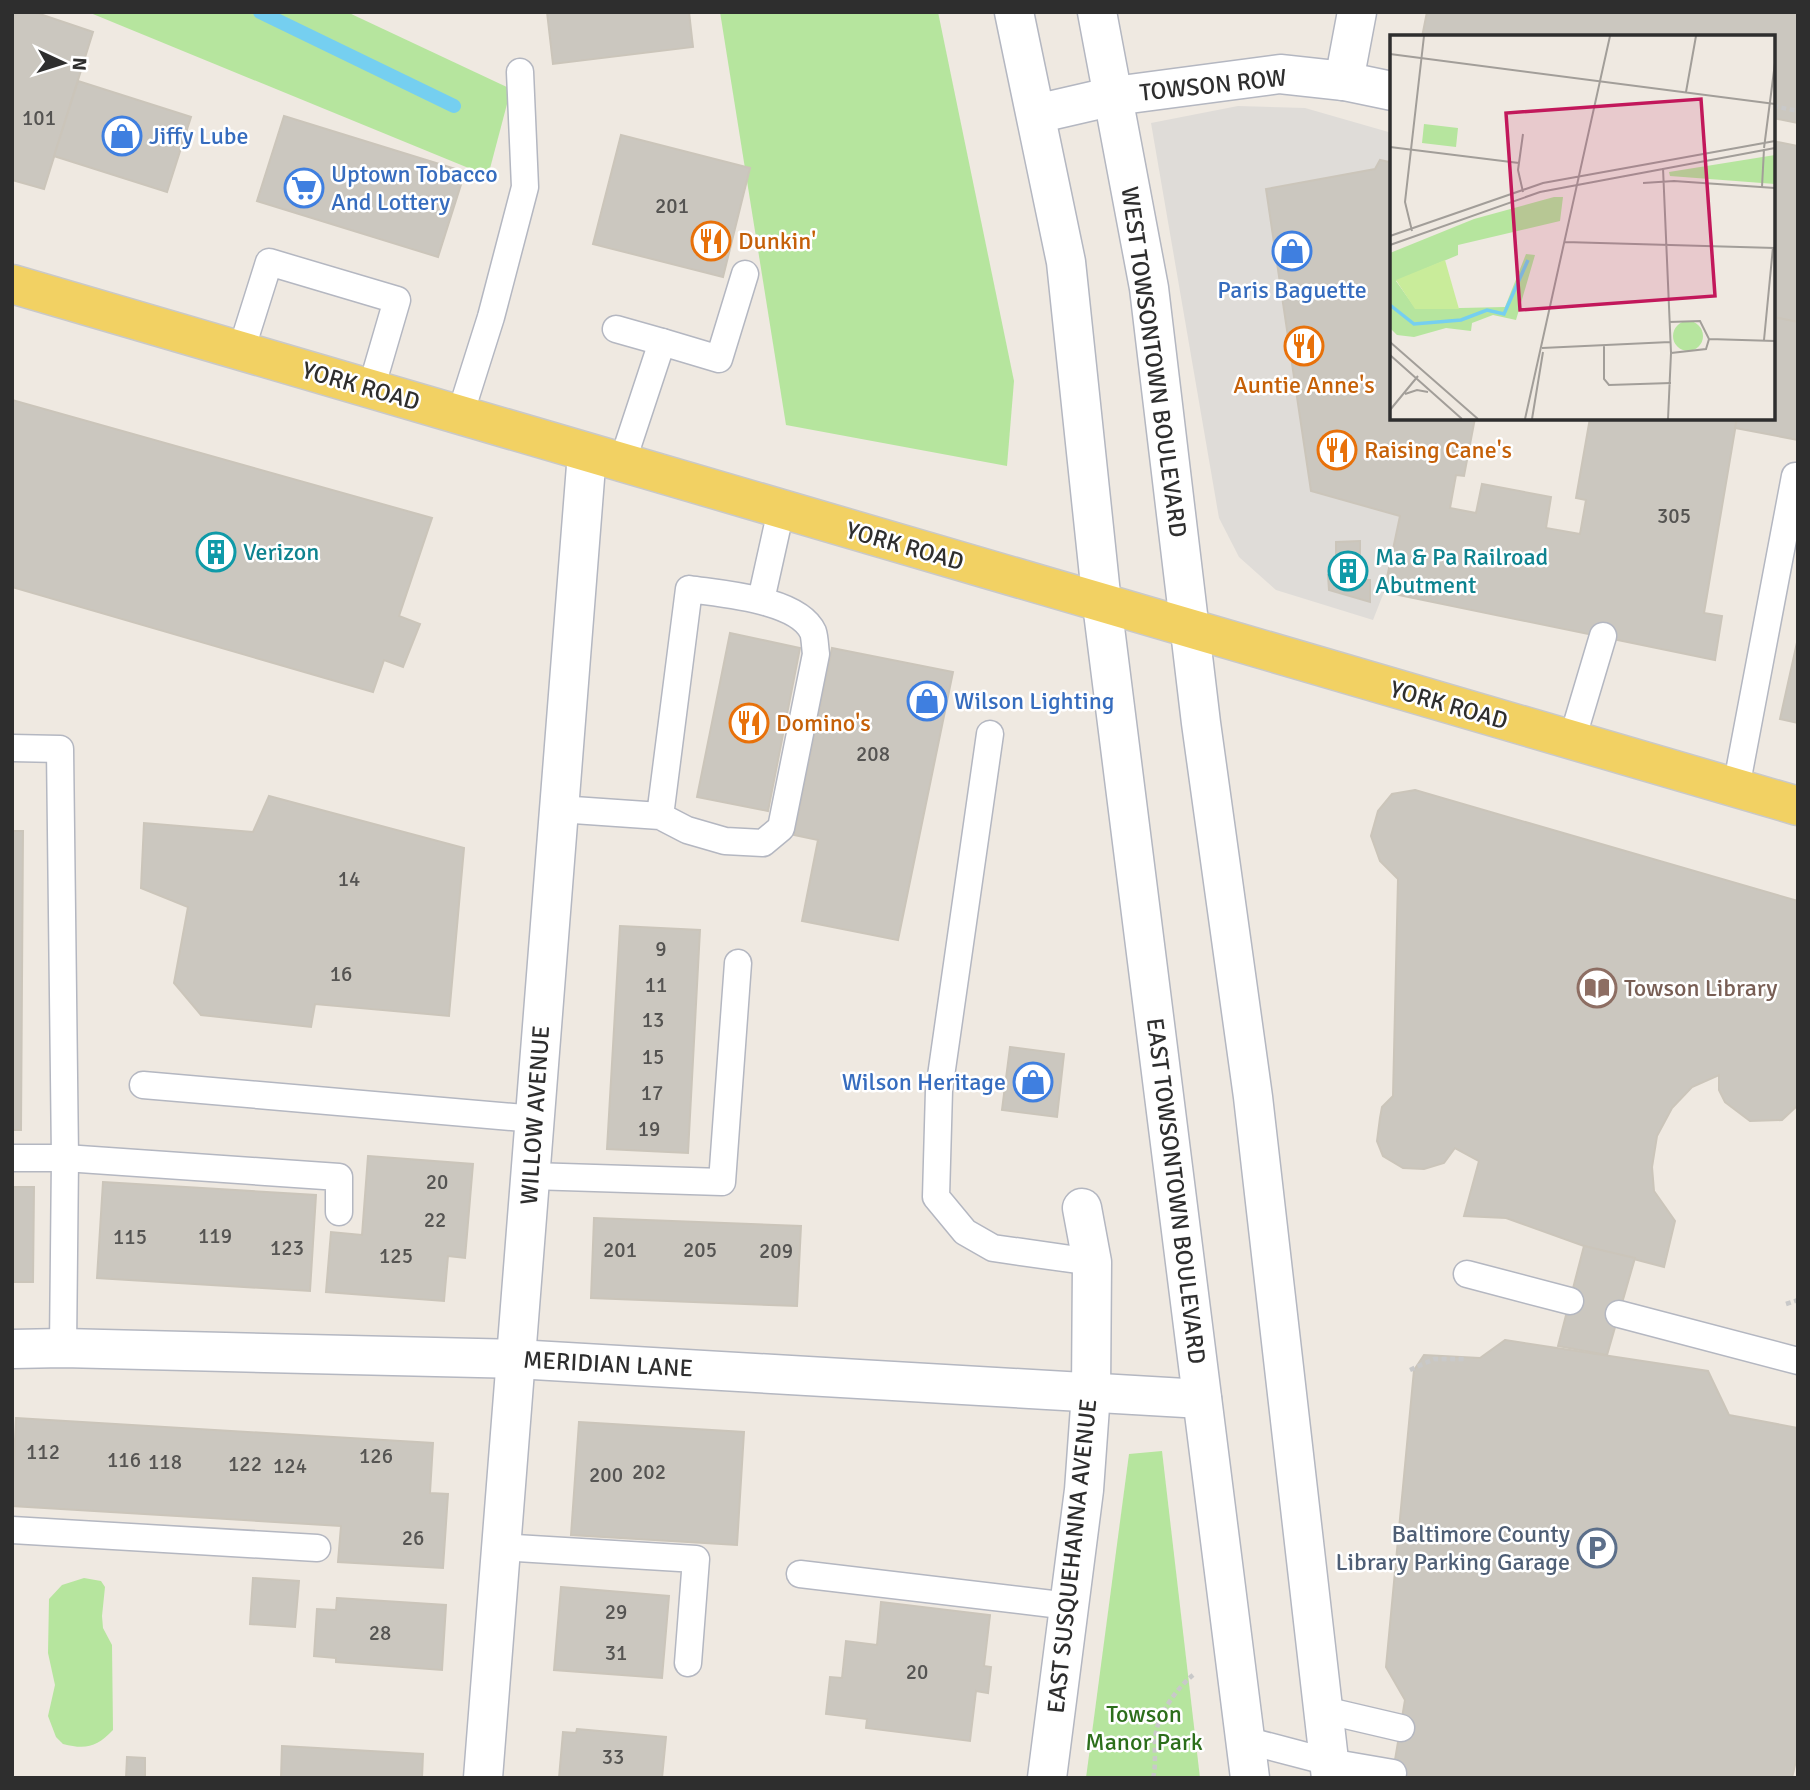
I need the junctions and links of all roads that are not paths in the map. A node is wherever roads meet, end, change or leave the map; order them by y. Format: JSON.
{"nodes":[{"id":1,"x":1014,"y":12,"type":"edge"},
{"id":2,"x":1097,"y":12,"type":"edge"},
{"id":3,"x":1357,"y":12,"type":"edge"},
{"id":4,"x":520,"y":72,"type":"dead end"},
{"id":5,"x":1344,"y":80,"type":"junction"},
{"id":6,"x":1390,"y":91,"type":"edge"},
{"id":7,"x":1114,"y":96,"type":"junction"},
{"id":8,"x":1036,"y":114,"type":"junction"},
{"id":9,"x":745,"y":274,"type":"dead end"},
{"id":10,"x":12,"y":284,"type":"edge"},
{"id":11,"x":617,"y":329,"type":"dead end"},
{"id":12,"x":662,"y":342,"type":"junction"},
{"id":13,"x":241,"y":351,"type":"junction"},
{"id":14,"x":371,"y":389,"type":"junction"},
{"id":15,"x":460,"y":415,"type":"junction"},
{"id":16,"x":605,"y":458,"type":"junction"},
{"id":17,"x":1798,"y":476,"type":"edge"},
{"id":18,"x":781,"y":510,"type":"junction"},
{"id":19,"x":761,"y":600,"type":"junction"},
{"id":20,"x":1102,"y":604,"type":"junction"},
{"id":21,"x":1190,"y":629,"type":"junction"},
{"id":22,"x":1603,"y":636,"type":"dead end"},
{"id":23,"x":990,"y":734,"type":"dead end"},
{"id":24,"x":1572,"y":740,"type":"junction"},
{"id":25,"x":12,"y":748,"type":"edge"},
{"id":26,"x":1736,"y":788,"type":"junction"},
{"id":27,"x":1798,"y":806,"type":"edge"},
{"id":28,"x":559,"y":809,"type":"junction"},
{"id":29,"x":660,"y":816,"type":"junction"},
{"id":30,"x":738,"y":963,"type":"dead end"},
{"id":31,"x":143,"y":1085,"type":"dead end"},
{"id":32,"x":534,"y":1119,"type":"junction"},
{"id":33,"x":12,"y":1158,"type":"edge"},
{"id":34,"x":65,"y":1158,"type":"junction"},
{"id":35,"x":531,"y":1176,"type":"junction"},
{"id":36,"x":1082,"y":1208,"type":"dead end"},
{"id":37,"x":339,"y":1212,"type":"dead end"},
{"id":38,"x":1092,"y":1262,"type":"junction"},
{"id":39,"x":1467,"y":1274,"type":"dead end"},
{"id":40,"x":1570,"y":1301,"type":"dead end"},
{"id":41,"x":1619,"y":1314,"type":"dead end"},
{"id":42,"x":63,"y":1348,"type":"junction"},
{"id":43,"x":12,"y":1349,"type":"edge"},
{"id":44,"x":516,"y":1359,"type":"junction"},
{"id":45,"x":1798,"y":1361,"type":"edge"},
{"id":46,"x":1091,"y":1393,"type":"junction"},
{"id":47,"x":1202,"y":1399,"type":"junction"},
{"id":48,"x":12,"y":1530,"type":"edge"},
{"id":49,"x":317,"y":1548,"type":"dead end"},
{"id":50,"x":501,"y":1548,"type":"junction"},
{"id":51,"x":800,"y":1574,"type":"dead end"},
{"id":52,"x":1069,"y":1606,"type":"junction"},
{"id":53,"x":688,"y":1663,"type":"dead end"},
{"id":54,"x":1324,"y":1710,"type":"junction"},
{"id":55,"x":1401,"y":1728,"type":"dead end"},
{"id":56,"x":1245,"y":1740,"type":"junction"},
{"id":57,"x":1330,"y":1770,"type":"edge"},
{"id":58,"x":1393,"y":1773,"type":"dead end"},
{"id":59,"x":482,"y":1778,"type":"edge"},
{"id":60,"x":1047,"y":1778,"type":"edge"},
{"id":61,"x":1250,"y":1778,"type":"edge"}],
"edges":[{"from":1,"to":8,"type":"street"},
{"from":2,"to":7,"type":"street","name":"WEST TOWSONTOWN BOULEVARD"},
{"from":3,"to":5,"type":"street"},
{"from":4,"to":15,"type":"lane"},
{"from":5,"to":6,"type":"street","name":"TOWSON ROW"},
{"from":5,"to":7,"type":"street","name":"TOWSON ROW"},
{"from":7,"to":8,"type":"street","name":"TOWSON ROW"},
{"from":7,"to":21,"type":"street","name":"WEST TOWSONTOWN BOULEVARD"},
{"from":8,"to":20,"type":"street"},
{"from":9,"to":12,"type":"lane"},
{"from":10,"to":13,"type":"main road","name":"YORK ROAD"},
{"from":11,"to":12,"type":"lane"},
{"from":12,"to":16,"type":"lane"},
{"from":13,"to":14,"type":"main road","name":"YORK ROAD"},
{"from":13,"to":14,"type":"lane"},
{"from":14,"to":15,"type":"main road","name":"YORK ROAD"},
{"from":15,"to":16,"type":"main road","name":"YORK ROAD"},
{"from":16,"to":18,"type":"main road","name":"YORK ROAD"},
{"from":16,"to":28,"type":"street","name":"WILLOW AVENUE"},
{"from":17,"to":26,"type":"lane"},
{"from":18,"to":19,"type":"lane"},
{"from":18,"to":20,"type":"main road","name":"YORK ROAD"},
{"from":19,"to":29,"type":"lane"},
{"from":19,"to":29,"type":"lane"},
{"from":20,"to":21,"type":"main road","name":"YORK ROAD"},
{"from":20,"to":47,"type":"street","name":"EAST TOWSONTOWN BOULEVARD"},
{"from":21,"to":24,"type":"main road","name":"YORK ROAD"},
{"from":21,"to":54,"type":"street"},
{"from":22,"to":24,"type":"lane"},
{"from":23,"to":38,"type":"lane"},
{"from":24,"to":26,"type":"main road","name":"YORK ROAD"},
{"from":25,"to":34,"type":"lane"},
{"from":26,"to":27,"type":"main road","name":"YORK ROAD"},
{"from":28,"to":29,"type":"lane"},
{"from":28,"to":32,"type":"street","name":"WILLOW AVENUE"},
{"from":30,"to":35,"type":"lane"},
{"from":31,"to":32,"type":"lane"},
{"from":32,"to":35,"type":"street","name":"WILLOW AVENUE"},
{"from":33,"to":34,"type":"lane"},
{"from":34,"to":37,"type":"lane"},
{"from":34,"to":42,"type":"lane"},
{"from":35,"to":44,"type":"street","name":"WILLOW AVENUE"},
{"from":36,"to":38,"type":"street","name":"EAST SUSQUEHANNA AVENUE"},
{"from":38,"to":46,"type":"street","name":"EAST SUSQUEHANNA AVENUE"},
{"from":39,"to":40,"type":"lane"},
{"from":41,"to":45,"type":"lane"},
{"from":42,"to":43,"type":"street","name":"MERIDIAN LANE"},
{"from":42,"to":44,"type":"street","name":"MERIDIAN LANE"},
{"from":44,"to":46,"type":"street","name":"MERIDIAN LANE"},
{"from":44,"to":50,"type":"street","name":"WILLOW AVENUE"},
{"from":46,"to":47,"type":"street","name":"MERIDIAN LANE"},
{"from":46,"to":52,"type":"street","name":"EAST SUSQUEHANNA AVENUE"},
{"from":47,"to":56,"type":"street","name":"EAST TOWSONTOWN BOULEVARD"},
{"from":48,"to":49,"type":"lane"},
{"from":50,"to":53,"type":"lane"},
{"from":50,"to":59,"type":"street","name":"WILLOW AVENUE"},
{"from":51,"to":52,"type":"lane"},
{"from":52,"to":60,"type":"street","name":"EAST SUSQUEHANNA AVENUE"},
{"from":54,"to":55,"type":"lane"},
{"from":54,"to":57,"type":"street"},
{"from":56,"to":57,"type":"lane"},
{"from":56,"to":61,"type":"street","name":"EAST TOWSONTOWN BOULEVARD"},
{"from":57,"to":58,"type":"lane"}]}
